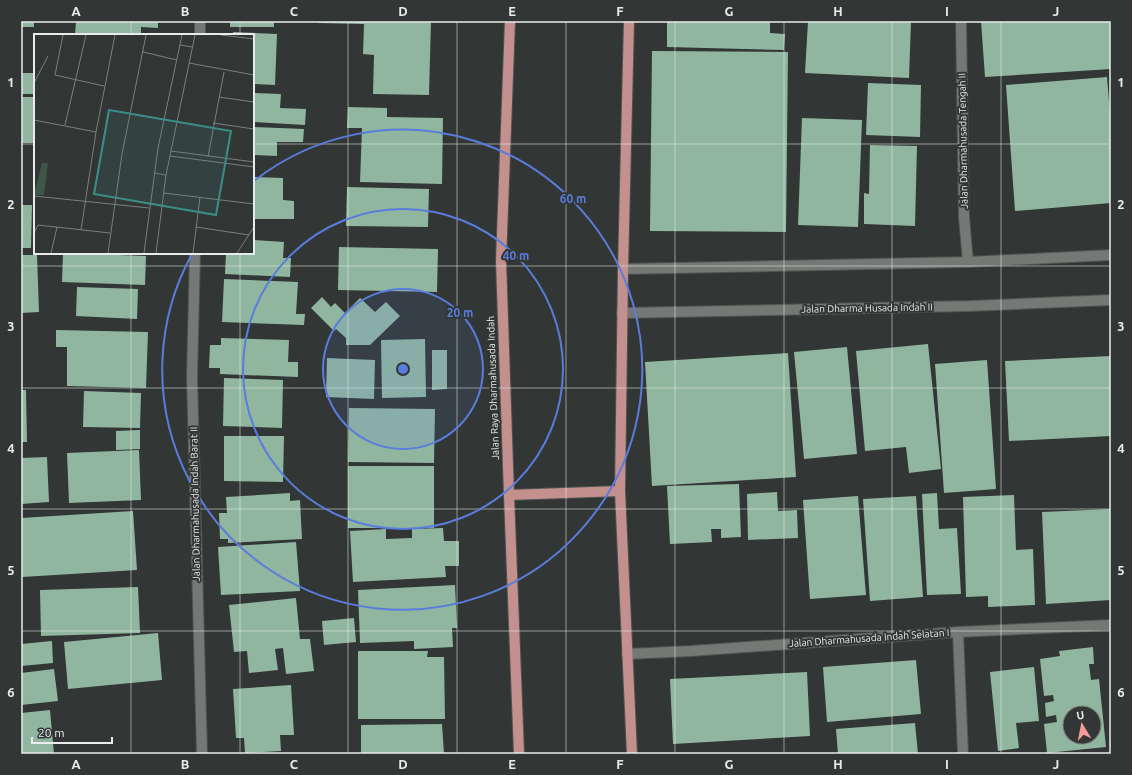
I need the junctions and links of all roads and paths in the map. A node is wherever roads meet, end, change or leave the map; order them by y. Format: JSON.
{"nodes":[{"id":1,"x":200,"y":21,"type":"edge"},
{"id":2,"x":510,"y":21,"type":"edge"},
{"id":3,"x":629,"y":21,"type":"edge"},
{"id":4,"x":961,"y":21,"type":"edge"},
{"id":5,"x":200,"y":34,"type":"edge"},
{"id":6,"x":195,"y":254,"type":"edge"},
{"id":7,"x":1111,"y":255,"type":"edge"},
{"id":8,"x":968,"y":262,"type":"junction"},
{"id":9,"x":623,"y":269,"type":"junction"},
{"id":10,"x":1111,"y":300,"type":"edge"},
{"id":11,"x":622,"y":313,"type":"junction"},
{"id":12,"x":620,"y":491,"type":"junction"},
{"id":13,"x":509,"y":495,"type":"junction"},
{"id":14,"x":1111,"y":626,"type":"edge"},
{"id":15,"x":958,"y":632,"type":"junction"},
{"id":16,"x":627,"y":654,"type":"junction"},
{"id":17,"x":202,"y":754,"type":"edge"},
{"id":18,"x":519,"y":754,"type":"edge"},
{"id":19,"x":632,"y":754,"type":"edge"},
{"id":20,"x":963,"y":754,"type":"edge"}],
"edges":[{"from":1,"to":5,"type":"street"},
{"from":2,"to":13,"type":"main road","name":"Jalan Raya Dharmahusada Indah"},
{"from":3,"to":9,"type":"main road"},
{"from":4,"to":8,"type":"street","name":"Jalan Dharmahusada Tengah II"},
{"from":6,"to":17,"type":"street","name":"Jalan Dharmahusada Indah Barat II"},
{"from":7,"to":8,"type":"street"},
{"from":8,"to":9,"type":"street"},
{"from":9,"to":11,"type":"main road"},
{"from":10,"to":11,"type":"street","name":"Jalan Dharma Husada Indah II"},
{"from":11,"to":12,"type":"main road"},
{"from":12,"to":13,"type":"main road"},
{"from":12,"to":16,"type":"main road"},
{"from":13,"to":18,"type":"main road","name":"Jalan Raya Dharmahusada Indah"},
{"from":14,"to":15,"type":"street","name":"Jalan Dharmahusada Indah Selatan I"},
{"from":15,"to":16,"type":"street","name":"Jalan Dharmahusada Indah Selatan I"},
{"from":15,"to":20,"type":"street"},
{"from":16,"to":19,"type":"main road"}]}
